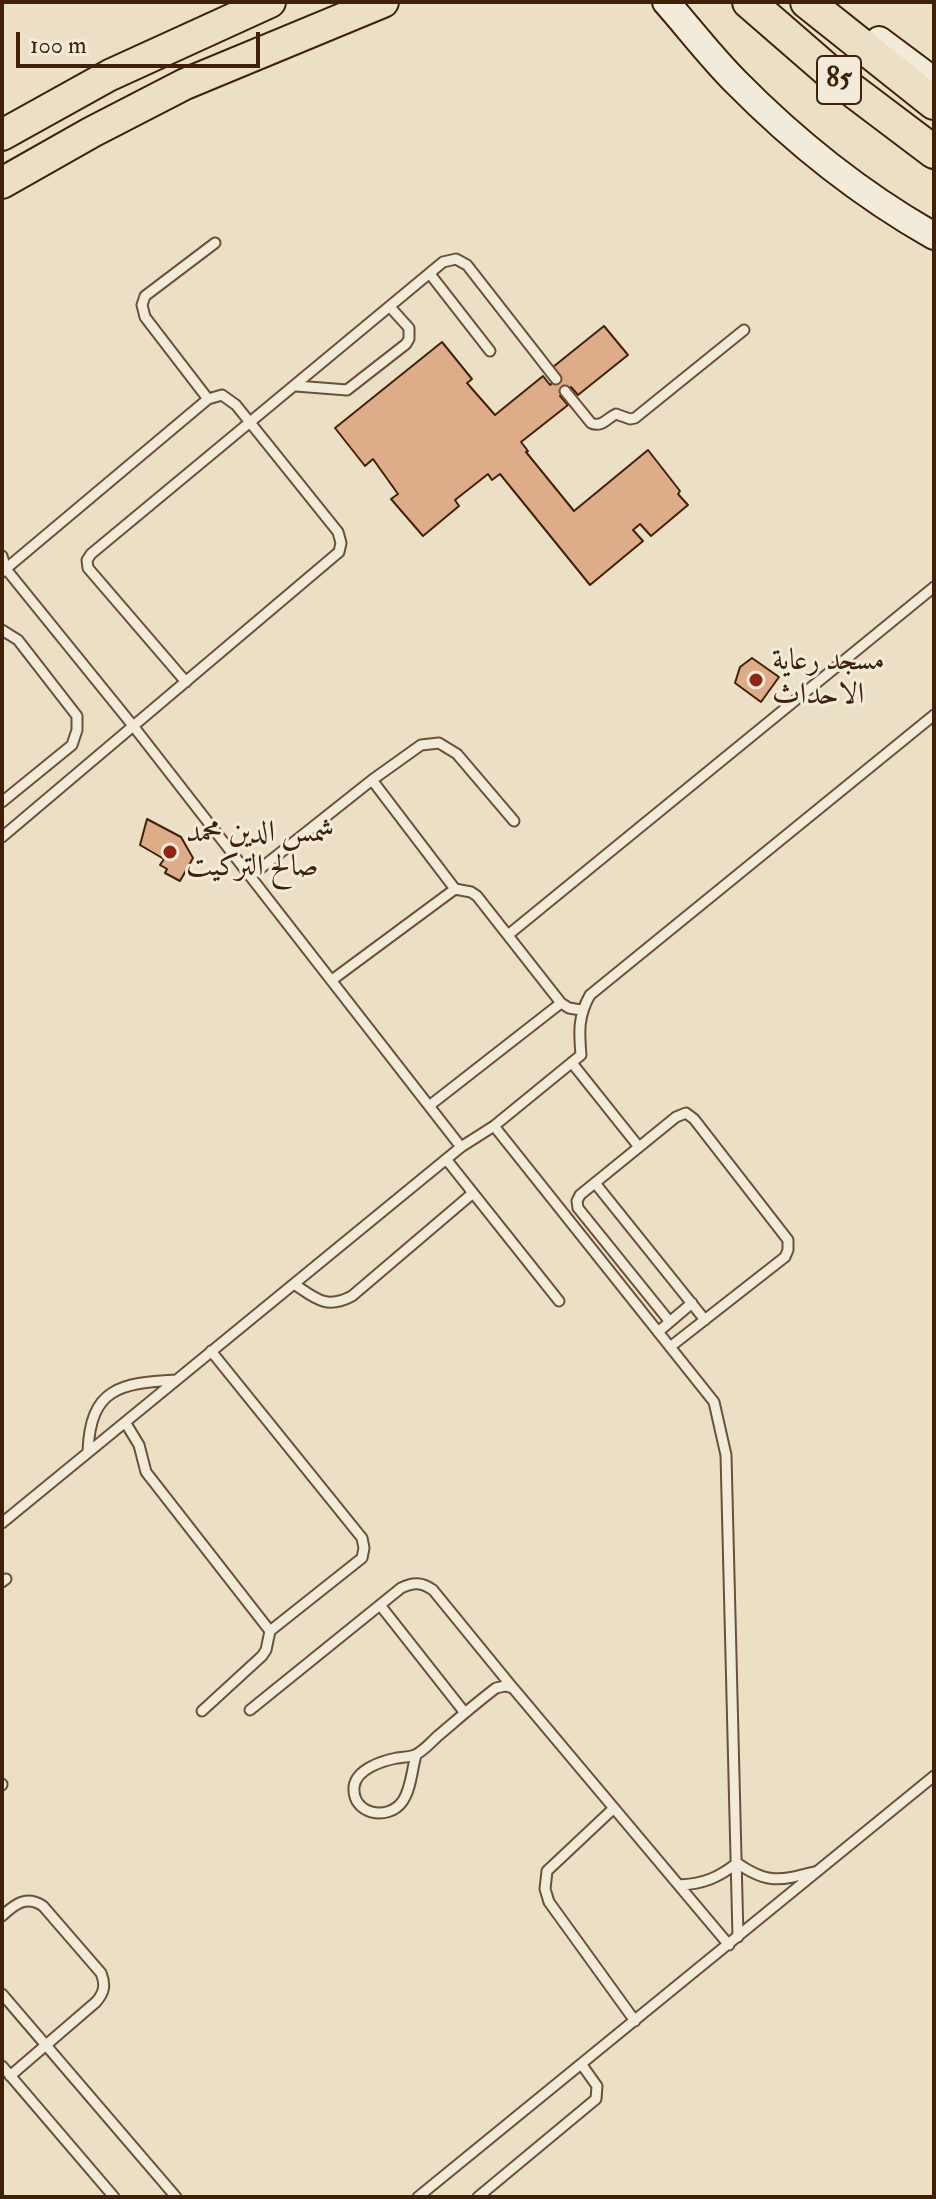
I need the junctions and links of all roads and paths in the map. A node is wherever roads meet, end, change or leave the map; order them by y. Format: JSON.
{"nodes":[{"id":1,"x":270,"y":2,"type":"edge"},
{"id":2,"x":383,"y":2,"type":"edge"},
{"id":3,"x":666,"y":2,"type":"edge"},
{"id":4,"x":749,"y":2,"type":"edge"},
{"id":5,"x":807,"y":2,"type":"edge"},
{"id":6,"x":831,"y":2,"type":"edge"},
{"id":7,"x":934,"y":81,"type":"edge"},
{"id":8,"x":934,"y":103,"type":"edge"},
{"id":9,"x":2,"y":135,"type":"edge"},
{"id":10,"x":934,"y":152,"type":"edge"},
{"id":11,"x":2,"y":183,"type":"edge"},
{"id":12,"x":934,"y":236,"type":"edge"},
{"id":13,"x":215,"y":243,"type":"dead end"},
{"id":14,"x":430,"y":274,"type":"junction"},
{"id":15,"x":390,"y":307,"type":"junction"},
{"id":16,"x":744,"y":330,"type":"dead end"},
{"id":17,"x":490,"y":351,"type":"dead end"},
{"id":18,"x":556,"y":379,"type":"dead end"},
{"id":19,"x":296,"y":386,"type":"junction"},
{"id":20,"x":565,"y":391,"type":"dead end"},
{"id":21,"x":208,"y":399,"type":"junction"},
{"id":22,"x":249,"y":423,"type":"junction"},
{"id":23,"x":2,"y":556,"type":"edge"},
{"id":24,"x":3,"y":569,"type":"edge"},
{"id":25,"x":934,"y":587,"type":"edge"},
{"id":26,"x":2,"y":630,"type":"edge"},
{"id":27,"x":186,"y":682,"type":"junction"},
{"id":28,"x":934,"y":715,"type":"edge"},
{"id":29,"x":134,"y":727,"type":"junction"},
{"id":30,"x":372,"y":780,"type":"junction"},
{"id":31,"x":2,"y":802,"type":"edge"},
{"id":32,"x":514,"y":821,"type":"dead end"},
{"id":33,"x":2,"y":837,"type":"edge"},
{"id":34,"x":251,"y":876,"type":"junction"},
{"id":35,"x":455,"y":889,"type":"junction"},
{"id":36,"x":508,"y":935,"type":"junction"},
{"id":37,"x":332,"y":980,"type":"junction"},
{"id":38,"x":561,"y":1003,"type":"junction"},
{"id":39,"x":581,"y":1010,"type":"junction"},
{"id":40,"x":572,"y":1063,"type":"junction"},
{"id":41,"x":429,"y":1106,"type":"junction"},
{"id":42,"x":494,"y":1126,"type":"junction"},
{"id":43,"x":461,"y":1147,"type":"junction"},
{"id":44,"x":639,"y":1147,"type":"junction"},
{"id":45,"x":446,"y":1159,"type":"junction"},
{"id":46,"x":595,"y":1183,"type":"junction"},
{"id":47,"x":473,"y":1193,"type":"junction"},
{"id":48,"x":294,"y":1284,"type":"junction"},
{"id":49,"x":559,"y":1301,"type":"dead end"},
{"id":50,"x":692,"y":1303,"type":"junction"},
{"id":51,"x":705,"y":1320,"type":"junction"},
{"id":52,"x":670,"y":1322,"type":"junction"},
{"id":53,"x":658,"y":1332,"type":"junction"},
{"id":54,"x":670,"y":1347,"type":"junction"},
{"id":55,"x":211,"y":1351,"type":"junction"},
{"id":56,"x":176,"y":1380,"type":"junction"},
{"id":57,"x":125,"y":1422,"type":"junction"},
{"id":58,"x":88,"y":1452,"type":"junction"},
{"id":59,"x":2,"y":1523,"type":"edge"},
{"id":60,"x":380,"y":1605,"type":"junction"},
{"id":61,"x":270,"y":1631,"type":"junction"},
{"id":62,"x":513,"y":1688,"type":"junction"},
{"id":63,"x":250,"y":1710,"type":"dead end"},
{"id":64,"x":202,"y":1711,"type":"dead end"},
{"id":65,"x":465,"y":1713,"type":"junction"},
{"id":66,"x":416,"y":1755,"type":"junction"},
{"id":67,"x":934,"y":1776,"type":"edge"},
{"id":68,"x":614,"y":1808,"type":"junction"},
{"id":69,"x":737,"y":1863,"type":"junction"},
{"id":70,"x":817,"y":1872,"type":"junction"},
{"id":71,"x":679,"y":1885,"type":"junction"},
{"id":72,"x":2,"y":1916,"type":"edge"},
{"id":73,"x":738,"y":1937,"type":"junction"},
{"id":74,"x":729,"y":1945,"type":"junction"},
{"id":75,"x":2,"y":1994,"type":"edge"},
{"id":76,"x":635,"y":2021,"type":"junction"},
{"id":77,"x":46,"y":2045,"type":"junction"},
{"id":78,"x":582,"y":2065,"type":"junction"},
{"id":79,"x":2,"y":2066,"type":"edge"},
{"id":80,"x":10,"y":2076,"type":"junction"},
{"id":81,"x":114,"y":2197,"type":"edge"},
{"id":82,"x":176,"y":2197,"type":"edge"},
{"id":83,"x":418,"y":2197,"type":"edge"},
{"id":84,"x":478,"y":2197,"type":"edge"}],
"edges":[{"from":1,"to":9,"type":"main road"},
{"from":2,"to":11,"type":"main road"},
{"from":3,"to":12,"type":"main road"},
{"from":4,"to":10,"type":"highway","number":"85"},
{"from":5,"to":8,"type":"highway","number":"85"},
{"from":6,"to":7,"type":"main road"},
{"from":13,"to":21,"type":"lane"},
{"from":14,"to":15,"type":"lane"},
{"from":14,"to":17,"type":"lane"},
{"from":14,"to":18,"type":"lane"},
{"from":15,"to":19,"type":"lane"},
{"from":15,"to":19,"type":"lane"},
{"from":16,"to":20,"type":"lane"},
{"from":19,"to":22,"type":"lane"},
{"from":21,"to":22,"type":"lane"},
{"from":21,"to":24,"type":"lane"},
{"from":22,"to":27,"type":"lane"},
{"from":22,"to":27,"type":"lane"},
{"from":23,"to":24,"type":"lane"},
{"from":24,"to":29,"type":"lane"},
{"from":25,"to":36,"type":"lane"},
{"from":26,"to":31,"type":"lane"},
{"from":27,"to":29,"type":"lane"},
{"from":28,"to":39,"type":"lane"},
{"from":29,"to":33,"type":"lane"},
{"from":29,"to":34,"type":"lane"},
{"from":30,"to":32,"type":"lane"},
{"from":30,"to":34,"type":"lane"},
{"from":30,"to":35,"type":"lane"},
{"from":34,"to":37,"type":"lane"},
{"from":35,"to":36,"type":"lane"},
{"from":35,"to":37,"type":"lane"},
{"from":36,"to":38,"type":"lane"},
{"from":37,"to":41,"type":"lane"},
{"from":38,"to":39,"type":"lane"},
{"from":38,"to":41,"type":"lane"},
{"from":39,"to":40,"type":"lane"},
{"from":40,"to":42,"type":"lane"},
{"from":40,"to":44,"type":"lane"},
{"from":41,"to":43,"type":"lane"},
{"from":42,"to":43,"type":"lane"},
{"from":42,"to":53,"type":"lane"},
{"from":43,"to":45,"type":"lane"},
{"from":44,"to":46,"type":"lane"},
{"from":44,"to":51,"type":"lane"},
{"from":45,"to":47,"type":"lane"},
{"from":45,"to":48,"type":"lane"},
{"from":46,"to":50,"type":"lane"},
{"from":46,"to":52,"type":"lane"},
{"from":47,"to":48,"type":"lane"},
{"from":47,"to":49,"type":"lane"},
{"from":48,"to":55,"type":"lane"},
{"from":50,"to":51,"type":"lane"},
{"from":50,"to":52,"type":"lane"},
{"from":51,"to":54,"type":"lane"},
{"from":52,"to":53,"type":"lane"},
{"from":53,"to":54,"type":"lane"},
{"from":54,"to":69,"type":"lane"},
{"from":55,"to":56,"type":"lane"},
{"from":55,"to":61,"type":"lane"},
{"from":56,"to":57,"type":"lane"},
{"from":56,"to":58,"type":"lane"},
{"from":57,"to":58,"type":"lane"},
{"from":57,"to":61,"type":"lane"},
{"from":58,"to":59,"type":"lane"},
{"from":60,"to":62,"type":"lane"},
{"from":60,"to":63,"type":"lane"},
{"from":60,"to":65,"type":"lane"},
{"from":61,"to":64,"type":"lane"},
{"from":62,"to":65,"type":"lane"},
{"from":62,"to":68,"type":"lane"},
{"from":65,"to":66,"type":"lane"},
{"from":66,"to":66,"type":"lane"},
{"from":67,"to":70,"type":"lane"},
{"from":68,"to":71,"type":"lane"},
{"from":68,"to":76,"type":"lane"},
{"from":69,"to":70,"type":"lane"},
{"from":69,"to":71,"type":"lane"},
{"from":69,"to":73,"type":"lane"},
{"from":70,"to":73,"type":"lane"},
{"from":71,"to":74,"type":"lane"},
{"from":72,"to":77,"type":"lane"},
{"from":73,"to":74,"type":"lane"},
{"from":74,"to":76,"type":"lane"},
{"from":75,"to":77,"type":"lane"},
{"from":76,"to":78,"type":"lane"},
{"from":77,"to":80,"type":"lane"},
{"from":77,"to":82,"type":"lane"},
{"from":78,"to":83,"type":"lane"},
{"from":78,"to":84,"type":"lane"},
{"from":79,"to":80,"type":"lane"},
{"from":80,"to":81,"type":"lane"}]}
